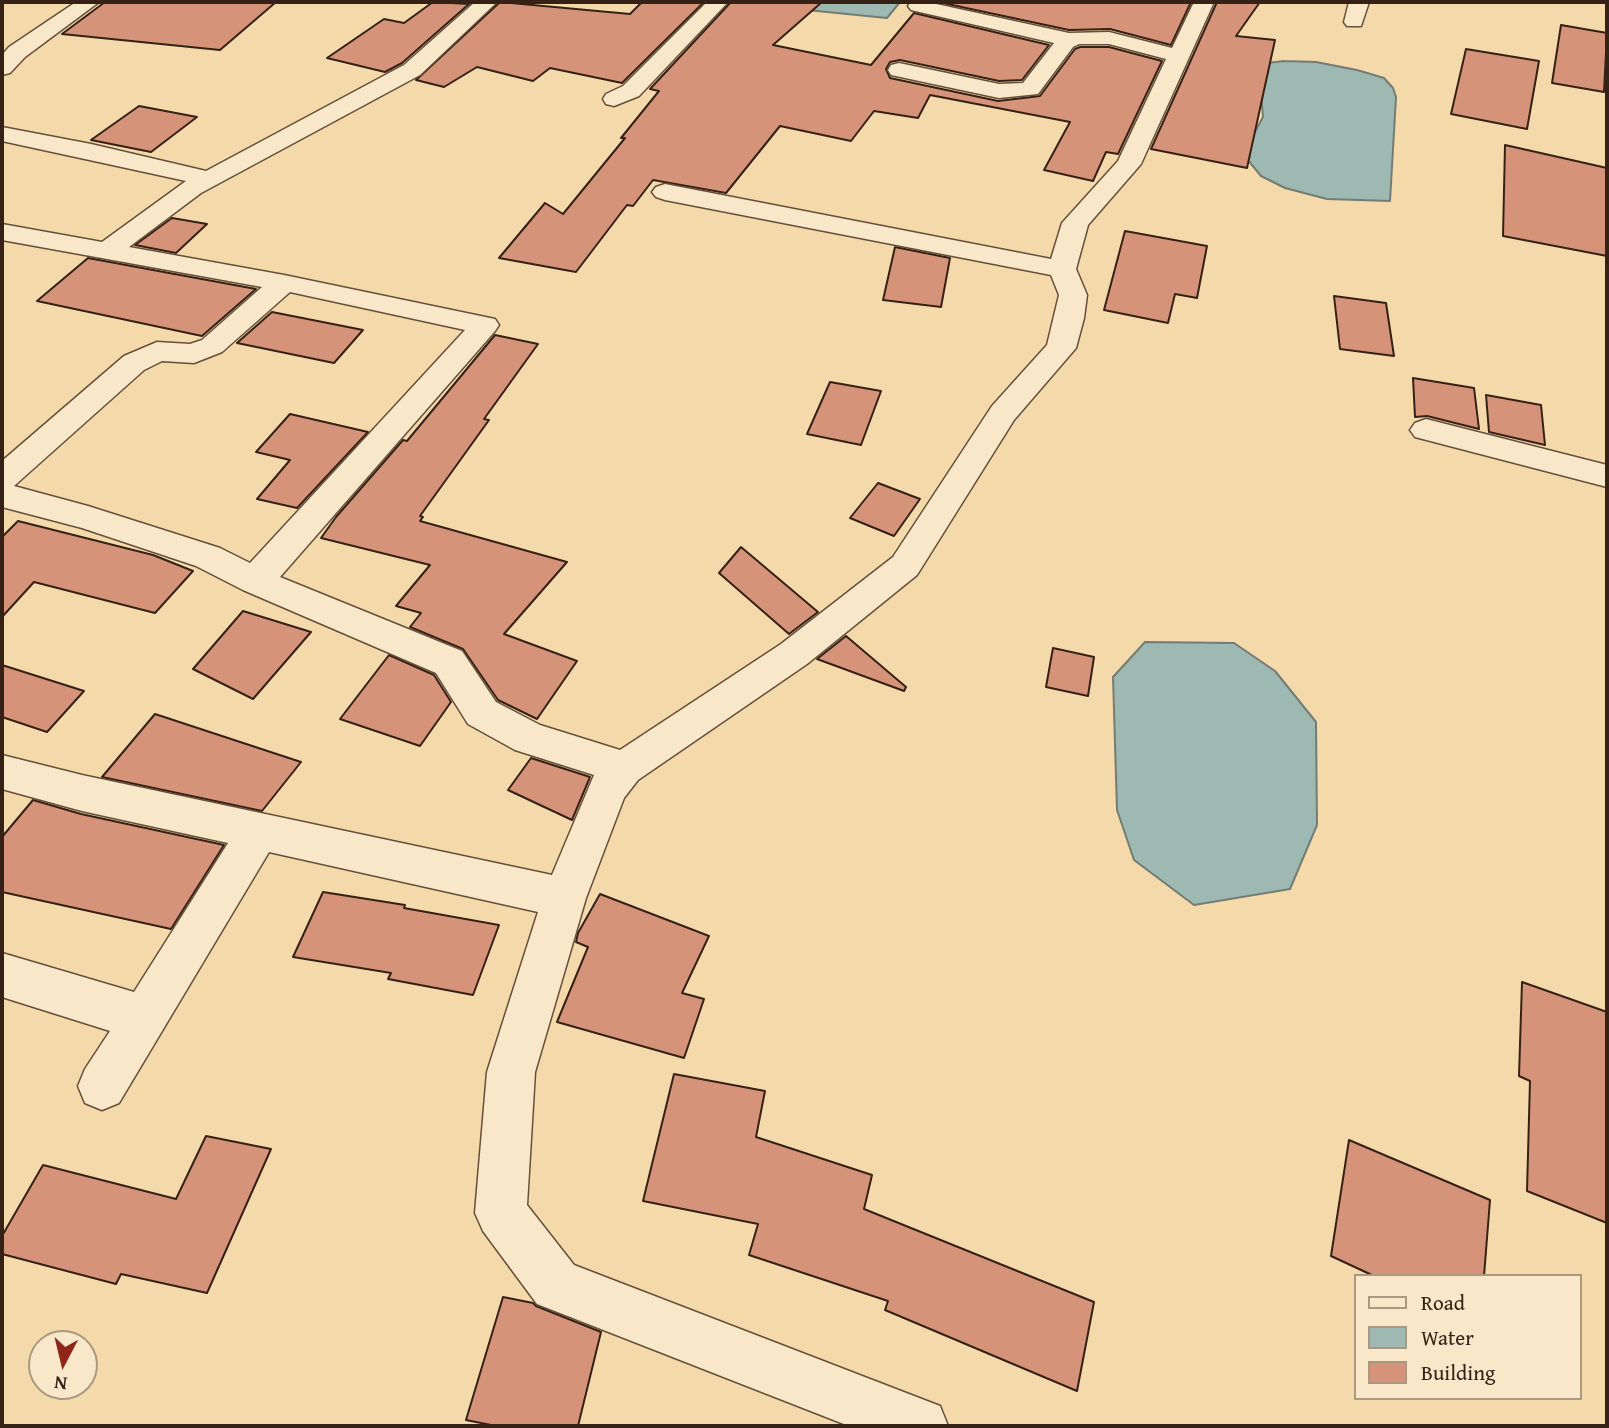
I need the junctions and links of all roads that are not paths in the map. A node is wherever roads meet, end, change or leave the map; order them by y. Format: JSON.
{"nodes":[{"id":1,"x":89,"y":2,"type":"edge"},
{"id":2,"x":486,"y":2,"type":"edge"},
{"id":3,"x":718,"y":2,"type":"edge"},
{"id":4,"x":1204,"y":2,"type":"edge"},
{"id":5,"x":918,"y":6,"type":"dead end"},
{"id":6,"x":1071,"y":40,"type":"junction"},
{"id":7,"x":1180,"y":55,"type":"junction"},
{"id":8,"x":2,"y":68,"type":"edge"},
{"id":9,"x":900,"y":70,"type":"dead end"},
{"id":10,"x":614,"y":99,"type":"dead end"},
{"id":11,"x":2,"y":134,"type":"edge"},
{"id":12,"x":209,"y":179,"type":"junction"},
{"id":13,"x":665,"y":192,"type":"dead end"},
{"id":14,"x":2,"y":232,"type":"edge"},
{"id":15,"x":107,"y":251,"type":"junction"},
{"id":16,"x":1062,"y":269,"type":"junction"},
{"id":17,"x":284,"y":283,"type":"junction"},
{"id":18,"x":1426,"y":430,"type":"dead end"},
{"id":19,"x":1607,"y":476,"type":"edge"},
{"id":20,"x":2,"y":479,"type":"edge"},
{"id":21,"x":2,"y":495,"type":"edge"},
{"id":22,"x":255,"y":581,"type":"junction"},
{"id":23,"x":624,"y":768,"type":"junction"},
{"id":24,"x":2,"y":772,"type":"edge"},
{"id":25,"x":259,"y":831,"type":"junction"},
{"id":26,"x":564,"y":898,"type":"junction"},
{"id":27,"x":2,"y":975,"type":"edge"},
{"id":28,"x":143,"y":1018,"type":"junction"},
{"id":29,"x":102,"y":1086,"type":"dead end"},
{"id":30,"x":920,"y":1426,"type":"edge"}],
"edges":[{"from":1,"to":8,"type":"street"},
{"from":2,"to":12,"type":"street"},
{"from":3,"to":10,"type":"street"},
{"from":4,"to":7,"type":"street"},
{"from":5,"to":6,"type":"street"},
{"from":6,"to":7,"type":"street"},
{"from":6,"to":9,"type":"street"},
{"from":7,"to":16,"type":"street"},
{"from":11,"to":12,"type":"street"},
{"from":12,"to":15,"type":"street"},
{"from":13,"to":16,"type":"street"},
{"from":14,"to":15,"type":"street"},
{"from":15,"to":17,"type":"street"},
{"from":16,"to":23,"type":"street"},
{"from":17,"to":20,"type":"street"},
{"from":17,"to":22,"type":"street"},
{"from":18,"to":19,"type":"street"},
{"from":21,"to":22,"type":"street"},
{"from":22,"to":23,"type":"street"},
{"from":23,"to":26,"type":"street"},
{"from":24,"to":25,"type":"street"},
{"from":25,"to":26,"type":"street"},
{"from":25,"to":28,"type":"street"},
{"from":26,"to":30,"type":"street"},
{"from":27,"to":28,"type":"street"},
{"from":28,"to":29,"type":"street"}]}
